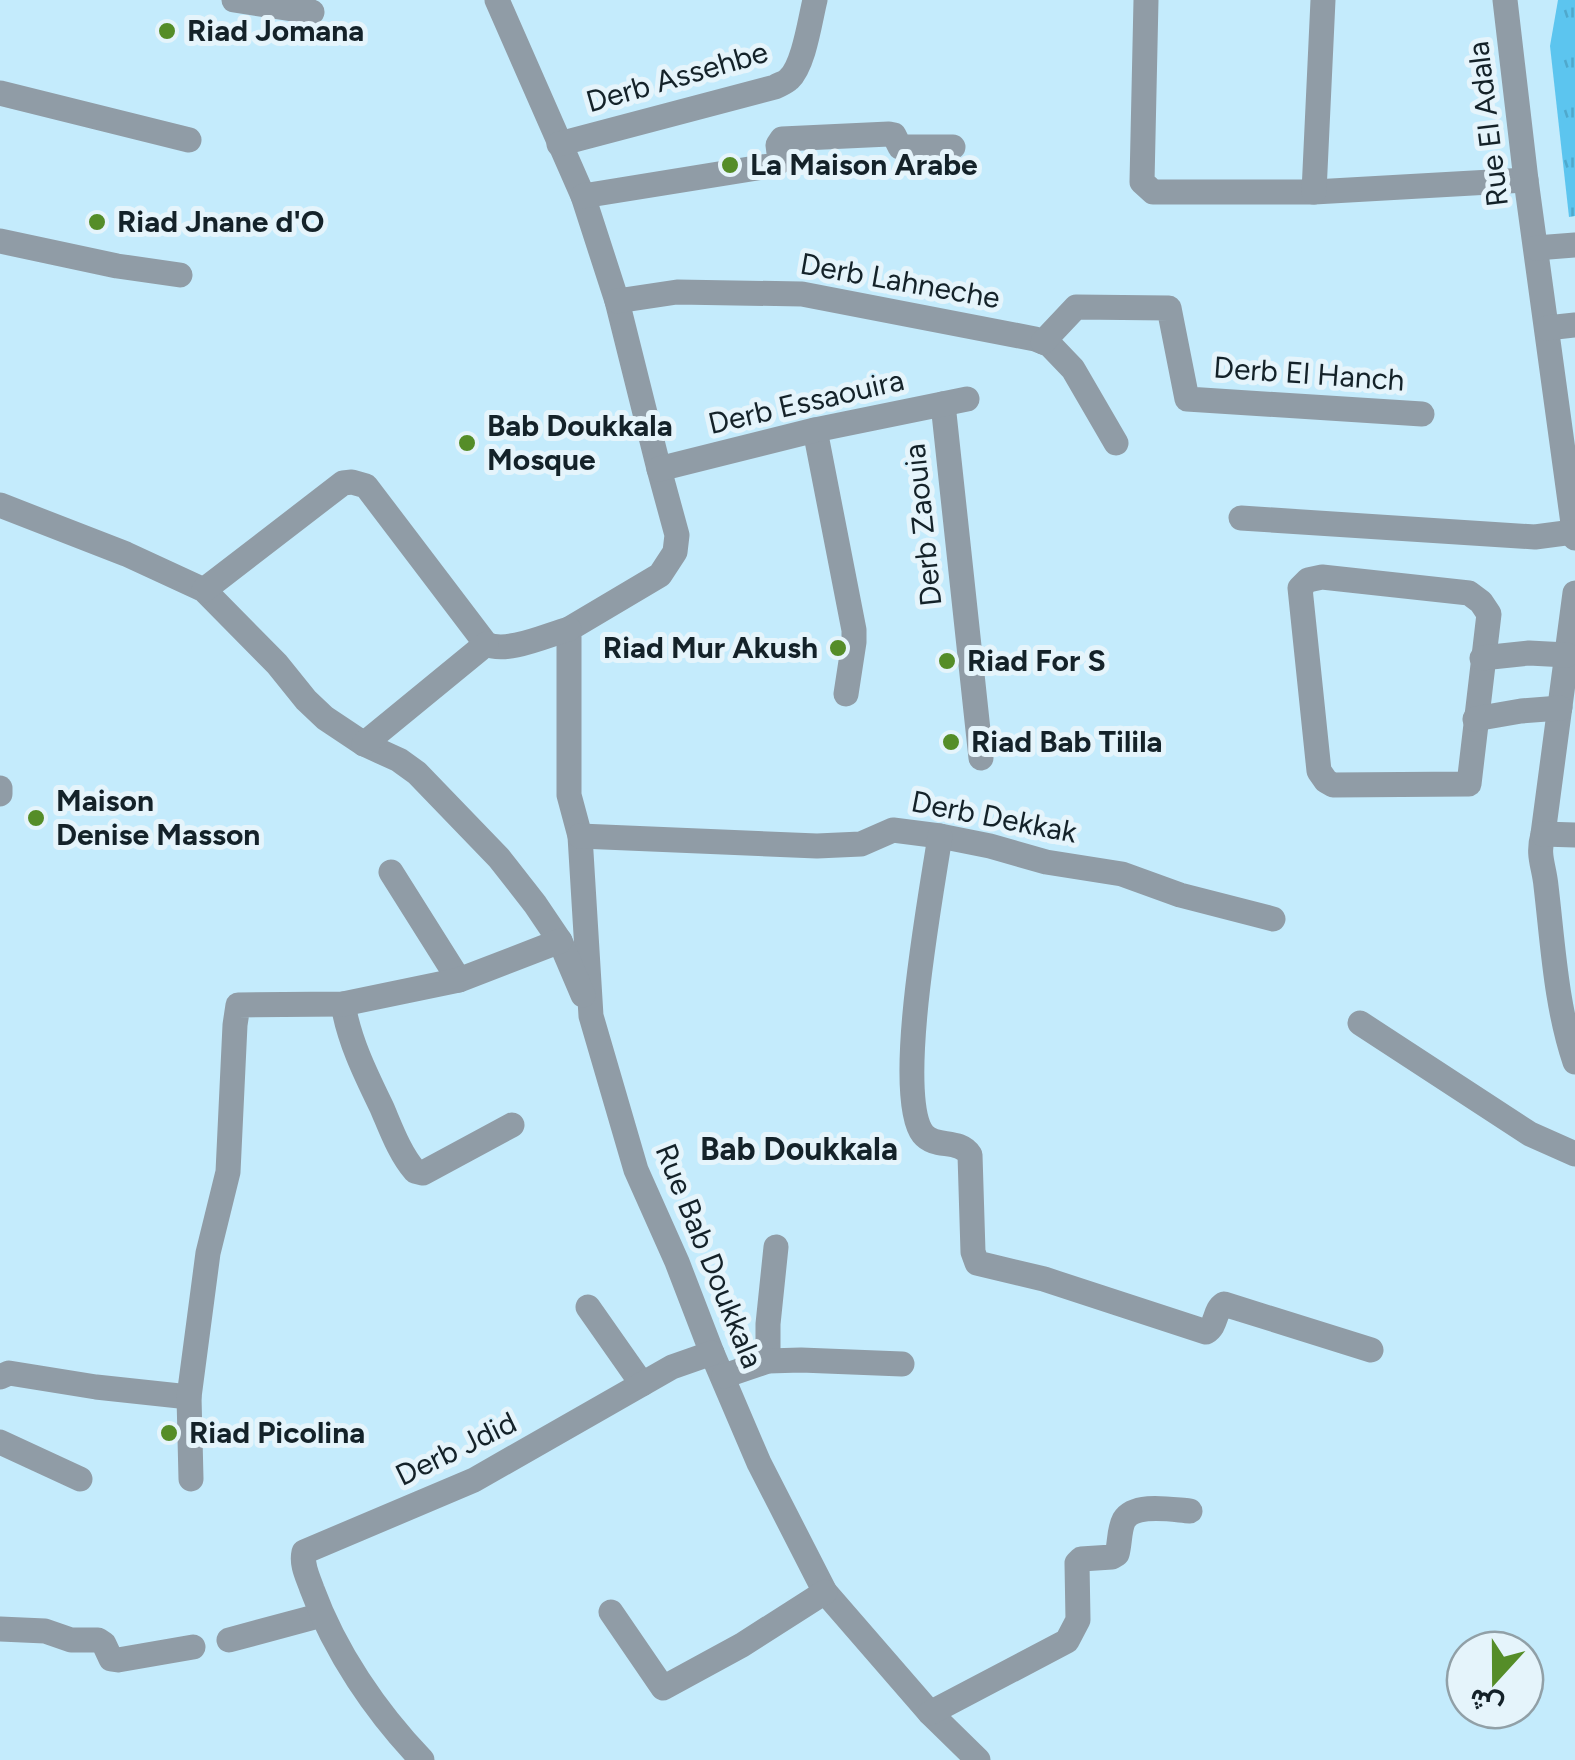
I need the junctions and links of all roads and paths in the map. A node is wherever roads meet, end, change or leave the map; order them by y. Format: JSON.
{"nodes":[{"id":1,"x":234,"y":0,"type":"edge"},
{"id":2,"x":497,"y":0,"type":"edge"},
{"id":3,"x":815,"y":0,"type":"edge"},
{"id":4,"x":1146,"y":0,"type":"edge"},
{"id":5,"x":1323,"y":0,"type":"edge"},
{"id":6,"x":1505,"y":0,"type":"edge"},
{"id":7,"x":312,"y":12,"type":"dead end"},
{"id":8,"x":0,"y":92,"type":"edge"},
{"id":9,"x":190,"y":140,"type":"dead end"},
{"id":10,"x":559,"y":144,"type":"junction"},
{"id":11,"x":953,"y":147,"type":"dead end"},
{"id":12,"x":1526,"y":180,"type":"junction"},
{"id":13,"x":1314,"y":192,"type":"junction"},
{"id":14,"x":583,"y":196,"type":"junction"},
{"id":15,"x":0,"y":241,"type":"edge"},
{"id":16,"x":1575,"y":245,"type":"edge"},
{"id":17,"x":1536,"y":248,"type":"junction"},
{"id":18,"x":180,"y":274,"type":"dead end"},
{"id":19,"x":617,"y":301,"type":"junction"},
{"id":20,"x":1575,"y":325,"type":"edge"},
{"id":21,"x":1547,"y":328,"type":"junction"},
{"id":22,"x":1043,"y":342,"type":"junction"},
{"id":23,"x":955,"y":402,"type":"joint"},
{"id":24,"x":1422,"y":414,"type":"dead end"},
{"id":25,"x":815,"y":430,"type":"junction"},
{"id":26,"x":1116,"y":443,"type":"dead end"},
{"id":27,"x":659,"y":470,"type":"junction"},
{"id":28,"x":0,"y":505,"type":"edge"},
{"id":29,"x":1241,"y":518,"type":"dead end"},
{"id":30,"x":1574,"y":535,"type":"edge"},
{"id":31,"x":204,"y":590,"type":"junction"},
{"id":32,"x":1575,"y":593,"type":"edge"},
{"id":33,"x":570,"y":629,"type":"junction"},
{"id":34,"x":486,"y":644,"type":"junction"},
{"id":35,"x":1567,"y":654,"type":"junction"},
{"id":36,"x":1482,"y":658,"type":"junction"},
{"id":37,"x":846,"y":694,"type":"dead end"},
{"id":38,"x":1560,"y":708,"type":"junction"},
{"id":39,"x":1475,"y":719,"type":"junction"},
{"id":40,"x":364,"y":744,"type":"junction"},
{"id":41,"x":980,"y":758,"type":"dead end"},
{"id":42,"x":1543,"y":834,"type":"junction"},
{"id":43,"x":1575,"y":835,"type":"edge"},
{"id":44,"x":580,"y":836,"type":"junction"},
{"id":45,"x":940,"y":836,"type":"junction"},
{"id":46,"x":391,"y":872,"type":"dead end"},
{"id":47,"x":1273,"y":919,"type":"dead end"},
{"id":48,"x":560,"y":941,"type":"junction"},
{"id":49,"x":459,"y":980,"type":"junction"},
{"id":50,"x":344,"y":1004,"type":"junction"},
{"id":51,"x":592,"y":1016,"type":"junction"},
{"id":52,"x":1360,"y":1023,"type":"dead end"},
{"id":53,"x":1575,"y":1062,"type":"edge"},
{"id":54,"x":512,"y":1125,"type":"dead end"},
{"id":55,"x":1575,"y":1154,"type":"edge"},
{"id":56,"x":776,"y":1247,"type":"dead end"},
{"id":57,"x":588,"y":1307,"type":"dead end"},
{"id":58,"x":1370,"y":1350,"type":"dead end"},
{"id":59,"x":712,"y":1352,"type":"junction"},
{"id":60,"x":768,"y":1361,"type":"junction"},
{"id":61,"x":902,"y":1364,"type":"dead end"},
{"id":62,"x":724,"y":1376,"type":"junction"},
{"id":63,"x":0,"y":1377,"type":"edge"},
{"id":64,"x":642,"y":1384,"type":"junction"},
{"id":65,"x":189,"y":1397,"type":"junction"},
{"id":66,"x":0,"y":1442,"type":"edge"},
{"id":67,"x":80,"y":1479,"type":"dead end"},
{"id":68,"x":190,"y":1479,"type":"dead end"},
{"id":69,"x":1190,"y":1511,"type":"dead end"},
{"id":70,"x":825,"y":1592,"type":"junction"},
{"id":71,"x":611,"y":1612,"type":"dead end"},
{"id":72,"x":322,"y":1616,"type":"junction"},
{"id":73,"x":0,"y":1629,"type":"edge"},
{"id":74,"x":230,"y":1640,"type":"dead end"},
{"id":75,"x":194,"y":1647,"type":"dead end"},
{"id":76,"x":930,"y":1714,"type":"junction"},
{"id":77,"x":422,"y":1760,"type":"edge"},
{"id":78,"x":978,"y":1760,"type":"edge"}],
"edges":[{"from":1,"to":7,"type":"street"},
{"from":2,"to":10,"type":"street"},
{"from":3,"to":10,"type":"street","name":"Derb Assehbe"},
{"from":4,"to":13,"type":"street"},
{"from":5,"to":13,"type":"street"},
{"from":6,"to":12,"type":"street","name":"Rue El Adala"},
{"from":8,"to":9,"type":"street"},
{"from":10,"to":14,"type":"street"},
{"from":11,"to":14,"type":"street"},
{"from":12,"to":13,"type":"street"},
{"from":12,"to":17,"type":"street","name":"Rue El Adala"},
{"from":14,"to":19,"type":"street"},
{"from":15,"to":18,"type":"street"},
{"from":16,"to":17,"type":"street"},
{"from":17,"to":21,"type":"street","name":"Rue El Adala"},
{"from":19,"to":22,"type":"street","name":"Derb Lahneche"},
{"from":19,"to":27,"type":"street"},
{"from":20,"to":21,"type":"street"},
{"from":21,"to":30,"type":"street","name":"Rue El Adala"},
{"from":22,"to":24,"type":"street","name":"Derb El Hanch"},
{"from":22,"to":26,"type":"street"},
{"from":23,"to":25,"type":"street","name":"Derb Essaouira"},
{"from":23,"to":41,"type":"street","name":"Derb Zaouia"},
{"from":25,"to":27,"type":"street","name":"Derb Essaouira"},
{"from":25,"to":37,"type":"street"},
{"from":27,"to":33,"type":"street"},
{"from":28,"to":31,"type":"street"},
{"from":29,"to":30,"type":"street"},
{"from":31,"to":34,"type":"street"},
{"from":31,"to":40,"type":"street"},
{"from":32,"to":35,"type":"street"},
{"from":33,"to":34,"type":"street"},
{"from":33,"to":44,"type":"street","name":"Rue Bab Doukkala"},
{"from":34,"to":40,"type":"street"},
{"from":35,"to":36,"type":"street"},
{"from":35,"to":38,"type":"street"},
{"from":36,"to":39,"type":"street"},
{"from":36,"to":39,"type":"street"},
{"from":38,"to":39,"type":"street"},
{"from":38,"to":42,"type":"street"},
{"from":40,"to":48,"type":"street"},
{"from":42,"to":43,"type":"street"},
{"from":42,"to":53,"type":"street"},
{"from":44,"to":45,"type":"street","name":"Derb Dekkak"},
{"from":44,"to":51,"type":"street","name":"Rue Bab Doukkala"},
{"from":45,"to":47,"type":"street","name":"Derb Dekkak"},
{"from":45,"to":58,"type":"street"},
{"from":46,"to":49,"type":"street"},
{"from":48,"to":49,"type":"street"},
{"from":48,"to":51,"type":"street"},
{"from":49,"to":50,"type":"street"},
{"from":50,"to":54,"type":"street"},
{"from":50,"to":65,"type":"street"},
{"from":51,"to":59,"type":"street","name":"Rue Bab Doukkala"},
{"from":52,"to":55,"type":"street"},
{"from":56,"to":60,"type":"street"},
{"from":57,"to":64,"type":"street"},
{"from":59,"to":62,"type":"street","name":"Rue Bab Doukkala"},
{"from":59,"to":64,"type":"street","name":"Derb Jdid"},
{"from":60,"to":61,"type":"street"},
{"from":60,"to":62,"type":"street"},
{"from":62,"to":70,"type":"street","name":"Rue Bab Doukkala"},
{"from":63,"to":65,"type":"street"},
{"from":64,"to":72,"type":"street","name":"Derb Jdid"},
{"from":65,"to":68,"type":"street"},
{"from":66,"to":67,"type":"street"},
{"from":69,"to":76,"type":"street"},
{"from":70,"to":71,"type":"street"},
{"from":70,"to":76,"type":"street","name":"Rue Bab Doukkala"},
{"from":72,"to":74,"type":"street"},
{"from":72,"to":77,"type":"street"},
{"from":73,"to":75,"type":"street"},
{"from":76,"to":78,"type":"street","name":"Rue Bab Doukkala"}]}
